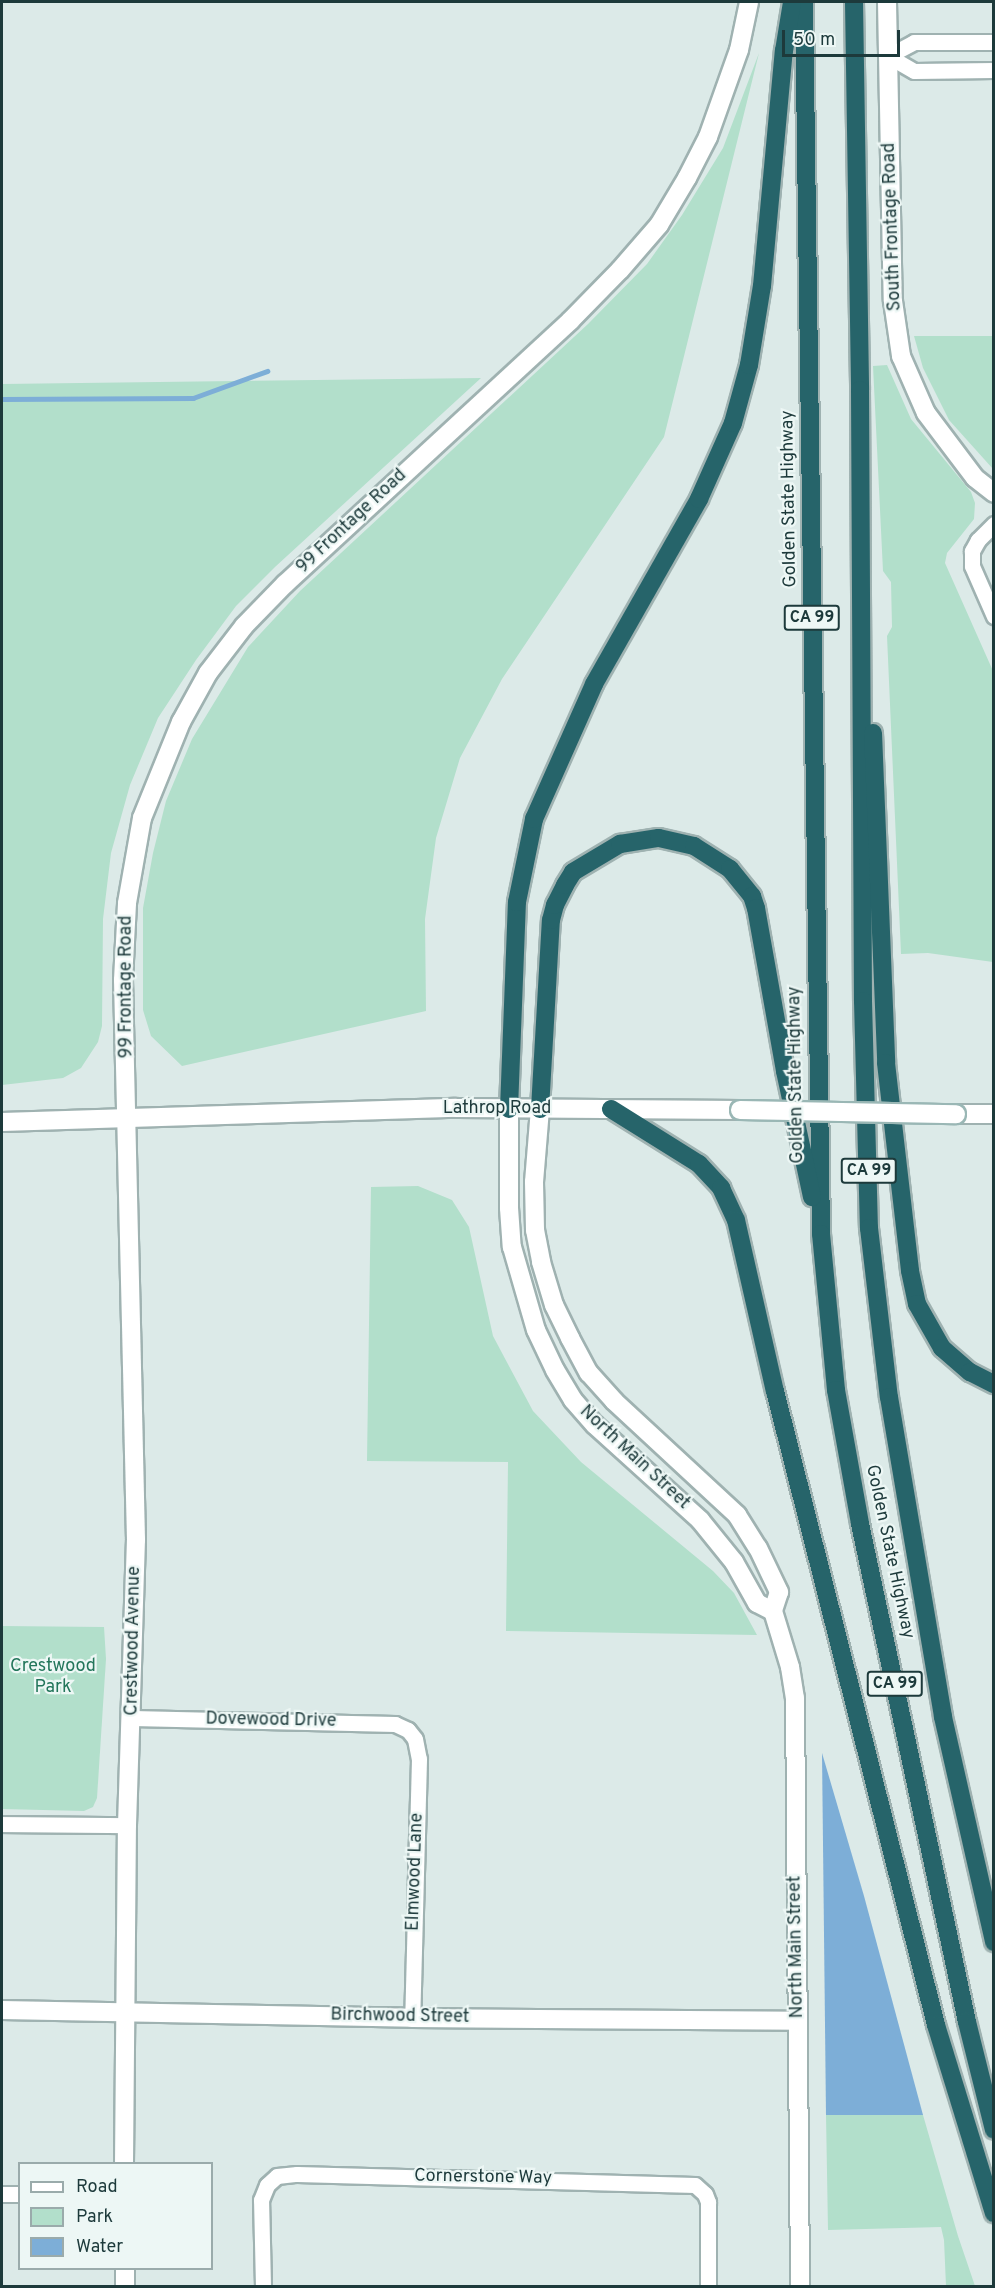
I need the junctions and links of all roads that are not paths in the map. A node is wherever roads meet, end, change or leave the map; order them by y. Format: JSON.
{"nodes":[{"id":1,"x":749,"y":2,"type":"edge"},
{"id":2,"x":792,"y":2,"type":"edge"},
{"id":3,"x":804,"y":2,"type":"edge"},
{"id":4,"x":854,"y":2,"type":"edge"},
{"id":5,"x":888,"y":2,"type":"edge"},
{"id":6,"x":993,"y":42,"type":"edge"},
{"id":7,"x":888,"y":56,"type":"junction"},
{"id":8,"x":993,"y":70,"type":"edge"},
{"id":9,"x":860,"y":390,"type":"junction"},
{"id":10,"x":993,"y":493,"type":"edge"},
{"id":11,"x":993,"y":524,"type":"edge"},
{"id":12,"x":993,"y":616,"type":"edge"},
{"id":13,"x":509,"y":1109,"type":"junction"},
{"id":14,"x":540,"y":1109,"type":"junction"},
{"id":15,"x":611,"y":1109,"type":"junction"},
{"id":16,"x":993,"y":1114,"type":"edge"},
{"id":17,"x":127,"y":1118,"type":"junction"},
{"id":18,"x":2,"y":1122,"type":"edge"},
{"id":19,"x":821,"y":1234,"type":"junction"},
{"id":20,"x":993,"y":1384,"type":"edge"},
{"id":21,"x":773,"y":1611,"type":"junction"},
{"id":22,"x":132,"y":1718,"type":"junction"},
{"id":23,"x":408,"y":1730,"type":"joint"},
{"id":24,"x":2,"y":1824,"type":"edge"},
{"id":25,"x":127,"y":1825,"type":"junction"},
{"id":26,"x":993,"y":1942,"type":"edge"},
{"id":27,"x":2,"y":2010,"type":"edge"},
{"id":28,"x":125,"y":2012,"type":"junction"},
{"id":29,"x":412,"y":2018,"type":"junction"},
{"id":30,"x":798,"y":2021,"type":"junction"},
{"id":31,"x":993,"y":2130,"type":"edge"},
{"id":32,"x":124,"y":2162,"type":"edge"},
{"id":33,"x":2,"y":2194,"type":"edge"},
{"id":34,"x":18,"y":2194,"type":"edge"},
{"id":35,"x":993,"y":2213,"type":"edge"},
{"id":36,"x":125,"y":2270,"type":"edge"},
{"id":37,"x":125,"y":2286,"type":"edge"},
{"id":38,"x":263,"y":2286,"type":"edge"},
{"id":39,"x":708,"y":2286,"type":"edge"},
{"id":40,"x":800,"y":2286,"type":"edge"}],
"edges":[{"from":1,"to":17,"type":"street","name":"99 Frontage Road"},
{"from":2,"to":13,"type":"highway"},
{"from":3,"to":19,"type":"highway","name":"Golden State Highway","number":"CA 99"},
{"from":4,"to":9,"type":"highway","name":"Golden State Highway","number":"CA 99"},
{"from":5,"to":7,"type":"street","name":"South Frontage Road"},
{"from":6,"to":7,"type":"street"},
{"from":7,"to":8,"type":"street"},
{"from":7,"to":10,"type":"street","name":"South Frontage Road"},
{"from":9,"to":20,"type":"highway"},
{"from":9,"to":26,"type":"highway","name":"Golden State Highway","number":"CA 99"},
{"from":11,"to":12,"type":"street"},
{"from":13,"to":14,"type":"street","name":"Lathrop Road"},
{"from":13,"to":17,"type":"street","name":"Lathrop Road"},
{"from":13,"to":21,"type":"street","name":"North Main Street"},
{"from":14,"to":15,"type":"street","name":"Lathrop Road"},
{"from":14,"to":19,"type":"highway"},
{"from":14,"to":21,"type":"street","name":"North Main Street"},
{"from":15,"to":16,"type":"street","name":"Lathrop Road","bridge":true},
{"from":15,"to":35,"type":"highway"},
{"from":17,"to":18,"type":"street","name":"Lathrop Road"},
{"from":17,"to":22,"type":"street","name":"Crestwood Avenue"},
{"from":19,"to":31,"type":"highway","name":"Golden State Highway","number":"CA 99"},
{"from":21,"to":30,"type":"street","name":"North Main Street"},
{"from":22,"to":23,"type":"street","name":"Dovewood Drive"},
{"from":22,"to":25,"type":"street","name":"Crestwood Avenue"},
{"from":23,"to":29,"type":"street","name":"Elmwood Lane"},
{"from":24,"to":25,"type":"street"},
{"from":25,"to":28,"type":"street","name":"Crestwood Avenue"},
{"from":27,"to":28,"type":"street","name":"Birchwood Street"},
{"from":28,"to":29,"type":"street","name":"Birchwood Street"},
{"from":28,"to":32,"type":"street","name":"Crestwood Avenue"},
{"from":29,"to":30,"type":"street","name":"Birchwood Street"},
{"from":30,"to":40,"type":"street","name":"North Main Street"},
{"from":33,"to":34,"type":"street"},
{"from":36,"to":37,"type":"street"},
{"from":38,"to":39,"type":"street","name":"Cornerstone Way"}]}
